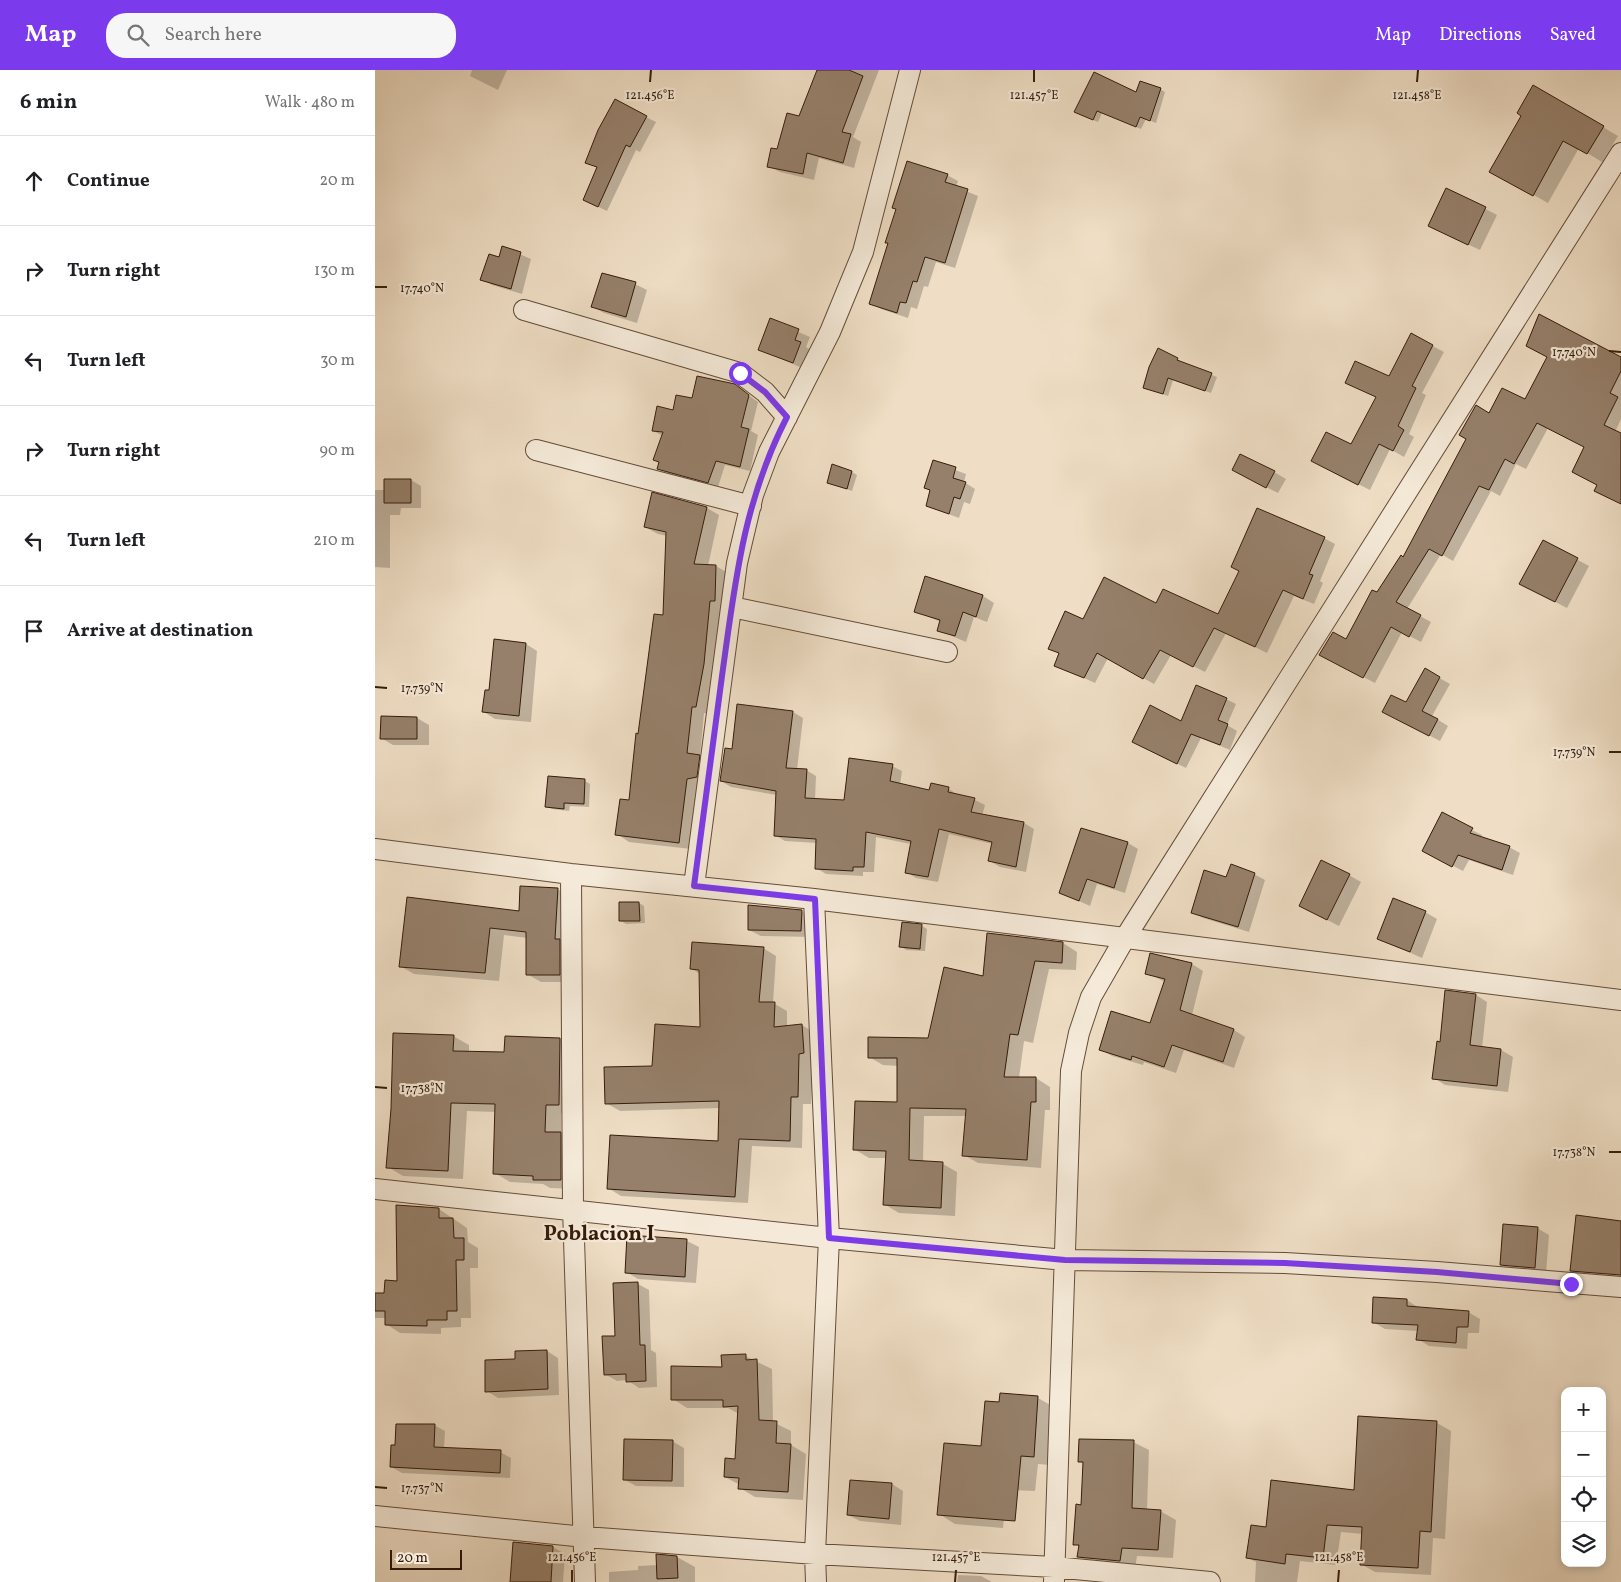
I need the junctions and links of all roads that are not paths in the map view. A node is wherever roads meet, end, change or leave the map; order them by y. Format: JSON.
{"nodes":[{"id":1,"x":910,"y":70,"type":"edge"},
{"id":2,"x":1621,"y":153,"type":"edge"},
{"id":3,"x":524,"y":310,"type":"dead end"},
{"id":4,"x":787,"y":417,"type":"junction"},
{"id":5,"x":536,"y":450,"type":"dead end"},
{"id":6,"x":751,"y":506,"type":"junction"},
{"id":7,"x":732,"y":607,"type":"junction"},
{"id":8,"x":947,"y":652,"type":"dead end"},
{"id":9,"x":375,"y":849,"type":"edge"},
{"id":10,"x":571,"y":874,"type":"junction"},
{"id":11,"x":694,"y":886,"type":"junction"},
{"id":12,"x":815,"y":899,"type":"junction"},
{"id":13,"x":1125,"y":938,"type":"junction"},
{"id":14,"x":1621,"y":1000,"type":"edge"},
{"id":15,"x":375,"y":1189,"type":"edge"},
{"id":16,"x":573,"y":1208,"type":"junction"},
{"id":17,"x":829,"y":1238,"type":"junction"},
{"id":18,"x":1065,"y":1260,"type":"junction"},
{"id":19,"x":1621,"y":1287,"type":"edge"},
{"id":20,"x":375,"y":1516,"type":"edge"},
{"id":21,"x":585,"y":1537,"type":"junction"},
{"id":22,"x":815,"y":1554,"type":"junction"},
{"id":23,"x":1054,"y":1575,"type":"edge"},
{"id":24,"x":585,"y":1582,"type":"edge"},
{"id":25,"x":816,"y":1582,"type":"edge"},
{"id":26,"x":1209,"y":1582,"type":"edge"}],
"edges":[{"from":1,"to":4,"type":"street"},
{"from":2,"to":13,"type":"street"},
{"from":3,"to":4,"type":"street"},
{"from":4,"to":6,"type":"street"},
{"from":5,"to":6,"type":"street"},
{"from":6,"to":7,"type":"street"},
{"from":7,"to":8,"type":"street"},
{"from":7,"to":11,"type":"street"},
{"from":9,"to":10,"type":"street"},
{"from":10,"to":11,"type":"street"},
{"from":10,"to":16,"type":"street"},
{"from":11,"to":12,"type":"street"},
{"from":12,"to":13,"type":"street"},
{"from":12,"to":17,"type":"street"},
{"from":13,"to":14,"type":"street"},
{"from":13,"to":18,"type":"street"},
{"from":15,"to":16,"type":"street"},
{"from":16,"to":17,"type":"street"},
{"from":16,"to":21,"type":"street"},
{"from":17,"to":18,"type":"street"},
{"from":17,"to":22,"type":"street"},
{"from":18,"to":19,"type":"street"},
{"from":18,"to":23,"type":"street"},
{"from":20,"to":21,"type":"street"},
{"from":21,"to":22,"type":"street"},
{"from":21,"to":24,"type":"street"},
{"from":22,"to":23,"type":"street"},
{"from":22,"to":25,"type":"street"},
{"from":23,"to":26,"type":"street"}]}
